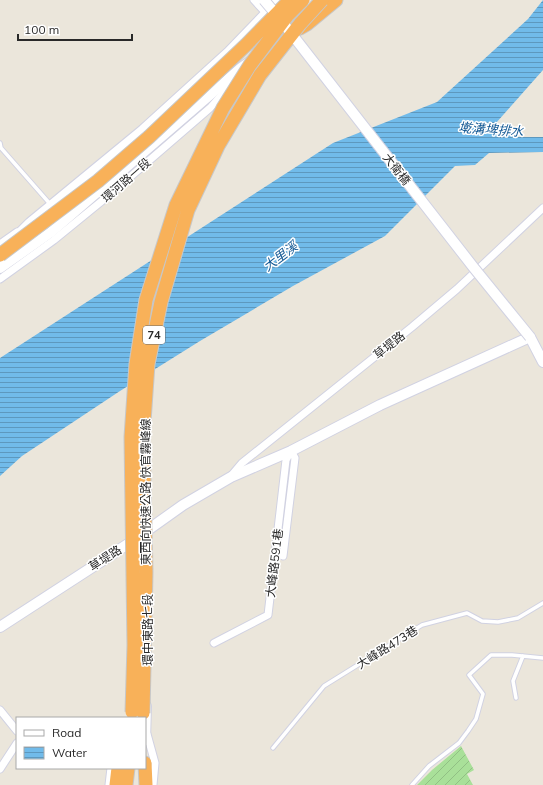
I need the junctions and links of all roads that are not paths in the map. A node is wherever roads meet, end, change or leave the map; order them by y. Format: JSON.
{"nodes":[{"id":1,"x":254,"y":0,"type":"edge"},
{"id":2,"x":264,"y":0,"type":"edge"},
{"id":3,"x":302,"y":0,"type":"edge"},
{"id":4,"x":316,"y":0,"type":"edge"},
{"id":5,"x":322,"y":0,"type":"edge"},
{"id":6,"x":328,"y":0,"type":"edge"},
{"id":7,"x":336,"y":0,"type":"edge"},
{"id":8,"x":280,"y":1,"type":"edge"},
{"id":9,"x":266,"y":13,"type":"junction"},
{"id":10,"x":283,"y":38,"type":"junction"},
{"id":11,"x":241,"y":68,"type":"junction"},
{"id":12,"x":0,"y":144,"type":"edge"},
{"id":13,"x":52,"y":206,"type":"junction"},
{"id":14,"x":543,"y":208,"type":"edge"},
{"id":15,"x":30,"y":223,"type":"junction"},
{"id":16,"x":0,"y":244,"type":"edge"},
{"id":17,"x":0,"y":249,"type":"edge"},
{"id":18,"x":0,"y":255,"type":"edge"},
{"id":19,"x":0,"y":268,"type":"edge"},
{"id":20,"x":0,"y":279,"type":"edge"},
{"id":21,"x":530,"y":337,"type":"junction"},
{"id":22,"x":543,"y":362,"type":"edge"},
{"id":23,"x":291,"y":451,"type":"junction"},
{"id":24,"x":231,"y":477,"type":"junction"},
{"id":25,"x":147,"y":530,"type":"junction"},
{"id":26,"x":130,"y":542,"type":"junction"},
{"id":27,"x":283,"y":556,"type":"dead end"},
{"id":28,"x":543,"y":603,"type":"edge"},
{"id":29,"x":0,"y":627,"type":"edge"},
{"id":30,"x":214,"y":643,"type":"dead end"},
{"id":31,"x":523,"y":656,"type":"junction"},
{"id":32,"x":543,"y":658,"type":"edge"},
{"id":33,"x":516,"y":698,"type":"dead end"},
{"id":34,"x":0,"y":710,"type":"edge"},
{"id":35,"x":136,"y":717,"type":"edge"},
{"id":36,"x":137,"y":717,"type":"edge"},
{"id":37,"x":137,"y":717,"type":"edge"},
{"id":38,"x":137,"y":717,"type":"edge"},
{"id":39,"x":16,"y":730,"type":"edge"},
{"id":40,"x":146,"y":740,"type":"edge"},
{"id":41,"x":16,"y":744,"type":"edge"},
{"id":42,"x":273,"y":748,"type":"dead end"},
{"id":43,"x":0,"y":768,"type":"edge"},
{"id":44,"x":111,"y":769,"type":"edge"},
{"id":45,"x":118,"y":769,"type":"edge"},
{"id":46,"x":122,"y":769,"type":"edge"},
{"id":47,"x":128,"y":769,"type":"edge"},
{"id":48,"x":139,"y":769,"type":"edge"},
{"id":49,"x":142,"y":769,"type":"edge"},
{"id":50,"x":145,"y":769,"type":"edge"},
{"id":51,"x":109,"y":785,"type":"edge"},
{"id":52,"x":116,"y":785,"type":"edge"},
{"id":53,"x":121,"y":785,"type":"edge"},
{"id":54,"x":126,"y":785,"type":"edge"},
{"id":55,"x":138,"y":785,"type":"edge"},
{"id":56,"x":141,"y":785,"type":"edge"},
{"id":57,"x":146,"y":785,"type":"edge"},
{"id":58,"x":153,"y":785,"type":"edge"},
{"id":59,"x":412,"y":785,"type":"edge"}],
"edges":[{"from":1,"to":9,"type":"street"},
{"from":2,"to":21,"type":"street","name":"大衛橋","bridge":true},
{"from":3,"to":36,"type":"highway","name":"東西向快速公路 快官霧峰線","number":"74","bridge":true},
{"from":4,"to":10,"type":"street"},
{"from":5,"to":37,"type":"highway","name":"東西向快速公路 快官霧峰線","number":"74","bridge":true},
{"from":6,"to":10,"type":"street"},
{"from":7,"to":10,"type":"highway","bridge":true},
{"from":8,"to":9,"type":"street"},
{"from":8,"to":18,"type":"highway","bridge":true},
{"from":9,"to":13,"type":"street"},
{"from":10,"to":11,"type":"street","name":"環河路一段"},
{"from":11,"to":19,"type":"street","name":"環河路一段"},
{"from":11,"to":20,"type":"street","name":"環河路一段"},
{"from":12,"to":13,"type":"lane"},
{"from":13,"to":15,"type":"street"},
{"from":14,"to":24,"type":"street","name":"草堤路"},
{"from":15,"to":16,"type":"street"},
{"from":15,"to":17,"type":"street"},
{"from":21,"to":22,"type":"street","name":"大衛橋"},
{"from":21,"to":23,"type":"street","name":"草堤路"},
{"from":23,"to":24,"type":"street","name":"草堤路"},
{"from":23,"to":27,"type":"street"},
{"from":23,"to":30,"type":"street","name":"大峰路591巷"},
{"from":24,"to":25,"type":"street","name":"草堤路"},
{"from":25,"to":26,"type":"street","name":"草堤路"},
{"from":25,"to":38,"type":"street","name":"環中東路七段"},
{"from":26,"to":29,"type":"street","name":"草堤路"},
{"from":26,"to":35,"type":"street","name":"環中東路七段"},
{"from":28,"to":42,"type":"lane","name":"大峰路473巷"},
{"from":31,"to":32,"type":"lane"},
{"from":31,"to":33,"type":"lane"},
{"from":31,"to":59,"type":"lane"},
{"from":34,"to":39,"type":"street"},
{"from":40,"to":58,"type":"street","name":"環中東路七段"},
{"from":41,"to":43,"type":"street"},
{"from":44,"to":51,"type":"street"},
{"from":45,"to":52,"type":"highway"},
{"from":46,"to":53,"type":"street"},
{"from":47,"to":54,"type":"highway"},
{"from":48,"to":55,"type":"highway"},
{"from":49,"to":56,"type":"street"},
{"from":50,"to":57,"type":"highway"}]}
